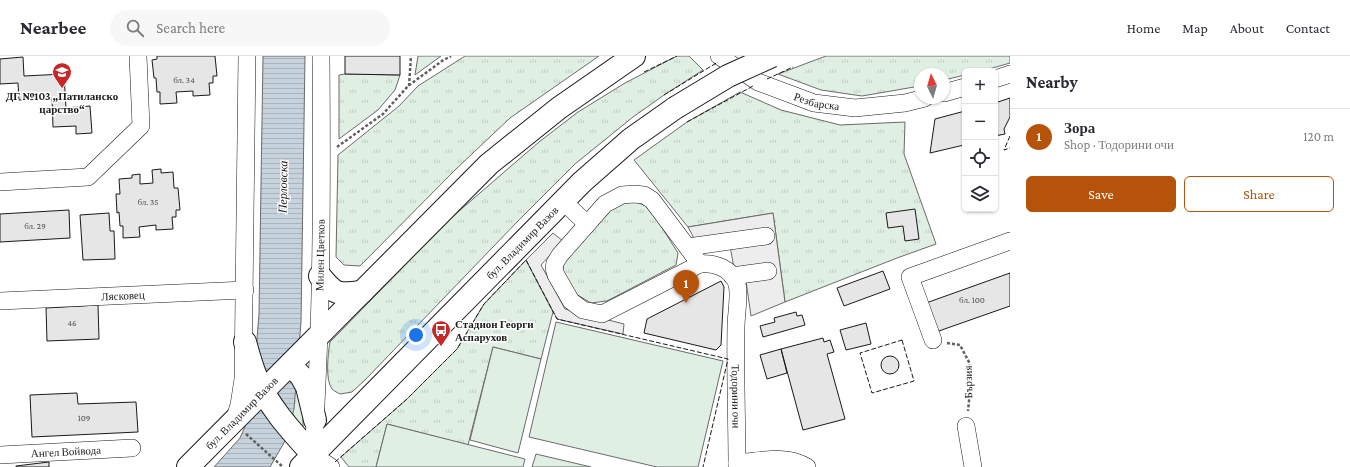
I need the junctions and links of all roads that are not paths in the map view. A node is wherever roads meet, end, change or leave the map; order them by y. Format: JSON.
{"nodes":[{"id":1,"x":138,"y":56,"type":"edge"},
{"id":2,"x":247,"y":56,"type":"edge"},
{"id":3,"x":321,"y":56,"type":"edge"},
{"id":4,"x":719,"y":56,"type":"edge"},
{"id":5,"x":772,"y":56,"type":"edge"},
{"id":6,"x":633,"y":57,"type":"edge"},
{"id":7,"x":1010,"y":74,"type":"edge"},
{"id":8,"x":998,"y":78,"type":"edge"},
{"id":9,"x":962,"y":89,"type":"edge"},
{"id":10,"x":950,"y":92,"type":"edge"},
{"id":11,"x":914,"y":101,"type":"edge"},
{"id":12,"x":0,"y":182,"type":"edge"},
{"id":13,"x":563,"y":201,"type":"junction"},
{"id":14,"x":587,"y":224,"type":"junction"},
{"id":15,"x":766,"y":236,"type":"dead end"},
{"id":16,"x":1010,"y":241,"type":"edge"},
{"id":17,"x":688,"y":247,"type":"junction"},
{"id":18,"x":700,"y":264,"type":"junction"},
{"id":19,"x":768,"y":271,"type":"dead end"},
{"id":20,"x":320,"y":276,"type":"junction"},
{"id":21,"x":732,"y":276,"type":"junction"},
{"id":22,"x":245,"y":290,"type":"junction"},
{"id":23,"x":362,"y":292,"type":"junction"},
{"id":24,"x":0,"y":301,"type":"edge"},
{"id":25,"x":318,"y":336,"type":"junction"},
{"id":26,"x":933,"y":340,"type":"road end"},
{"id":27,"x":245,"y":342,"type":"junction"},
{"id":28,"x":290,"y":365,"type":"junction"},
{"id":29,"x":264,"y":392,"type":"junction"},
{"id":30,"x":315,"y":420,"type":"junction"},
{"id":31,"x":237,"y":426,"type":"junction"},
{"id":32,"x":966,"y":426,"type":"road end"},
{"id":33,"x":132,"y":448,"type":"dead end"},
{"id":34,"x":0,"y":455,"type":"edge"},
{"id":35,"x":307,"y":461,"type":"edge"},
{"id":36,"x":738,"y":465,"type":"edge"},
{"id":37,"x":188,"y":467,"type":"edge"},
{"id":38,"x":331,"y":467,"type":"edge"},
{"id":39,"x":807,"y":467,"type":"edge"},
{"id":40,"x":973,"y":467,"type":"edge"}],
"edges":[{"from":1,"to":12,"type":"street"},
{"from":2,"to":22,"type":"street"},
{"from":3,"to":20,"type":"street","name":"Милен Цветков"},
{"from":4,"to":11,"type":"street","name":"Резбарска"},
{"from":5,"to":13,"type":"main road","name":"бул. Владимир Вазов","bridge":true},
{"from":6,"to":23,"type":"main road","name":"бул. Владимир Вазов"},
{"from":7,"to":8,"type":"street"},
{"from":9,"to":10,"type":"street"},
{"from":13,"to":14,"type":"street"},
{"from":13,"to":35,"type":"main road","name":"бул. Владимир Вазов"},
{"from":14,"to":17,"type":"street"},
{"from":14,"to":18,"type":"street"},
{"from":15,"to":17,"type":"street"},
{"from":16,"to":26,"type":"street"},
{"from":17,"to":18,"type":"street"},
{"from":18,"to":21,"type":"street"},
{"from":19,"to":21,"type":"street"},
{"from":20,"to":23,"type":"main road"},
{"from":20,"to":25,"type":"street","name":"Милен Цветков"},
{"from":21,"to":36,"type":"street","name":"Тодорини очи"},
{"from":22,"to":24,"type":"street","name":"Лясковец"},
{"from":22,"to":27,"type":"street"},
{"from":23,"to":25,"type":"main road","name":"бул. Владимир Вазов"},
{"from":25,"to":28,"type":"main road","name":"бул. Владимир Вазов"},
{"from":25,"to":30,"type":"street","name":"Милен Цветков"},
{"from":27,"to":29,"type":"main road"},
{"from":27,"to":31,"type":"street"},
{"from":28,"to":29,"type":"main road","name":"бул. Владимир Вазов"},
{"from":28,"to":30,"type":"main road"},
{"from":29,"to":31,"type":"main road","name":"бул. Владимир Вазов"},
{"from":29,"to":35,"type":"main road"},
{"from":30,"to":35,"type":"street","name":"Милен Цветков"},
{"from":31,"to":37,"type":"main road","name":"бул. Владимир Вазов"},
{"from":32,"to":40,"type":"street"},
{"from":33,"to":34,"type":"street","name":"Ангел Войвода"},
{"from":35,"to":38,"type":"street"},
{"from":36,"to":39,"type":"street"}]}
